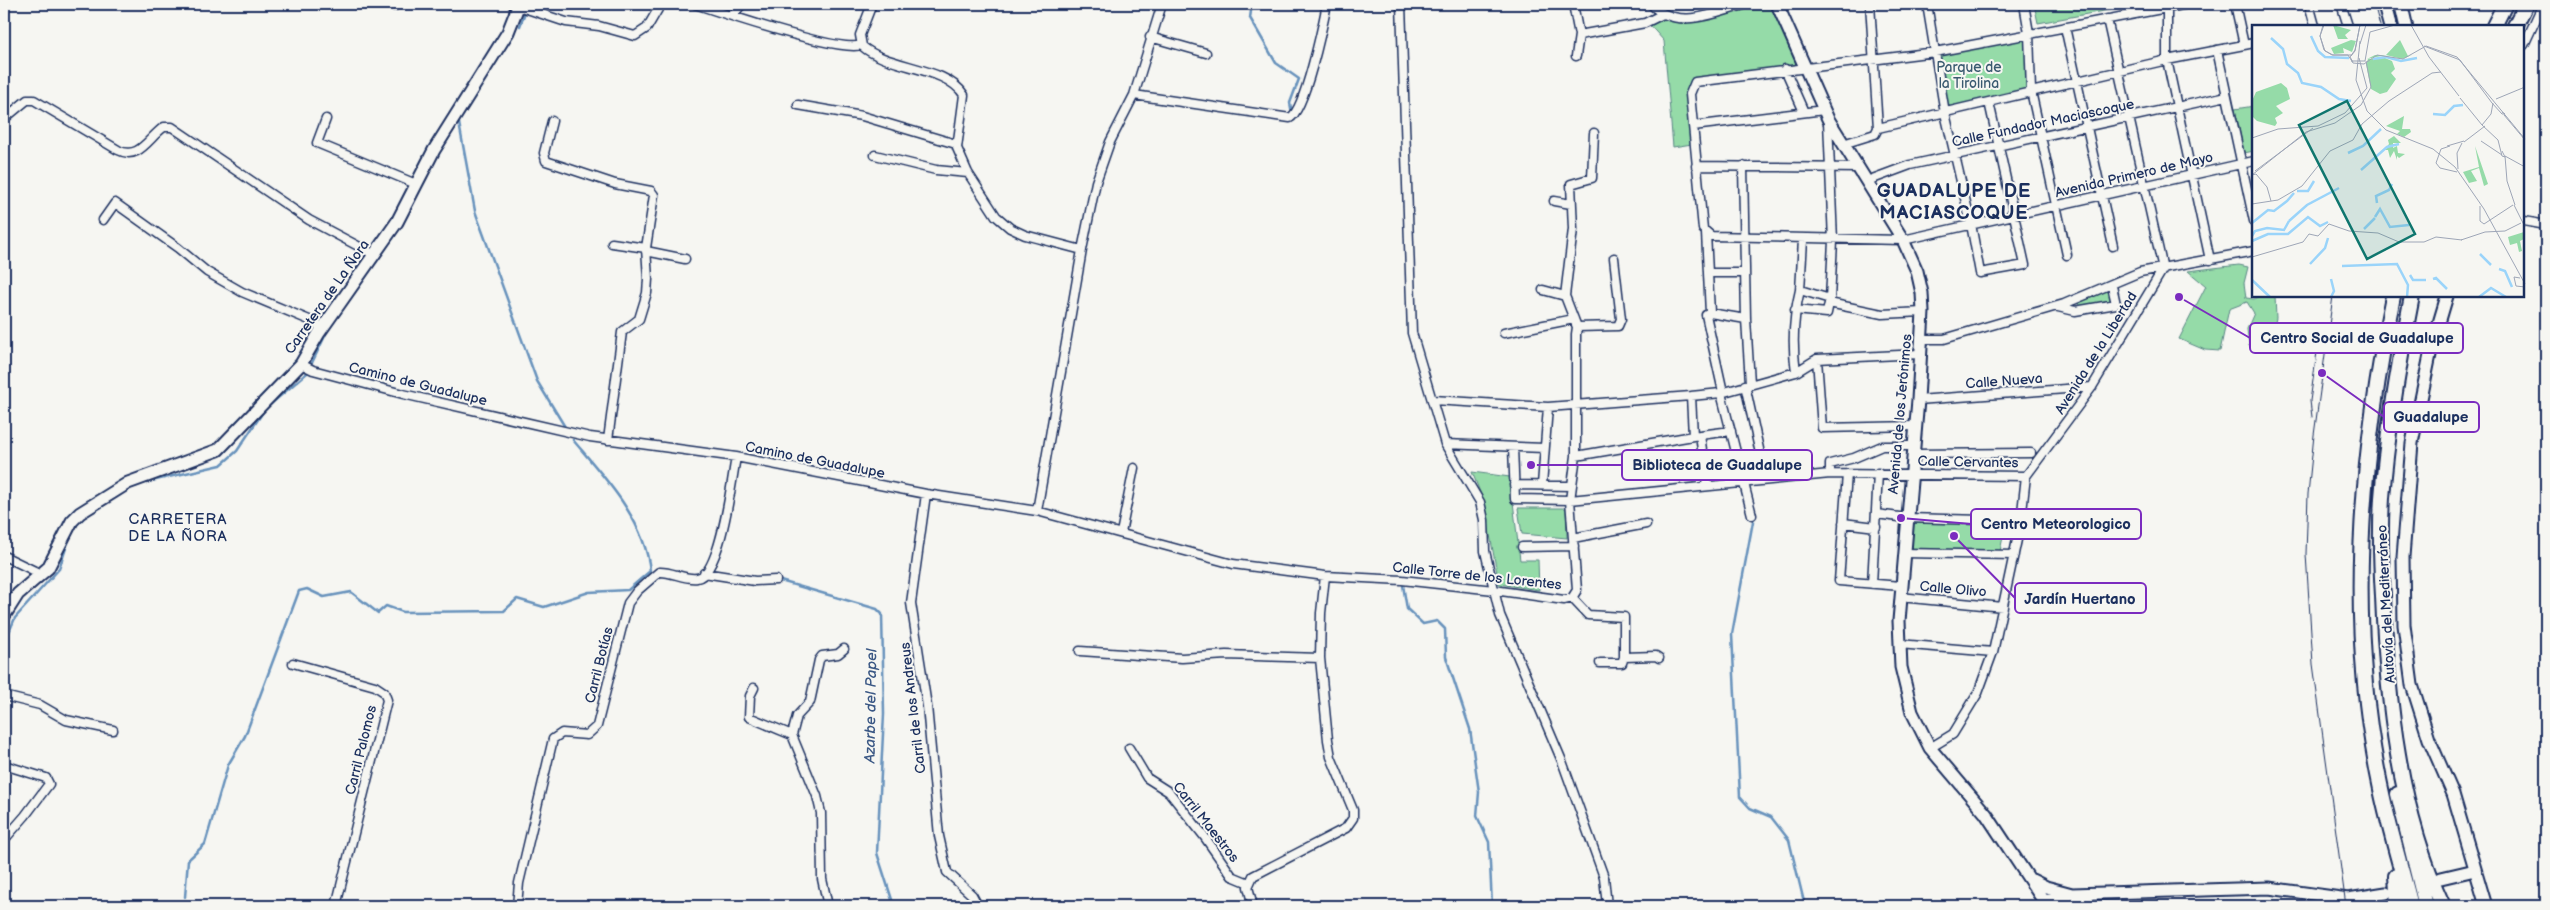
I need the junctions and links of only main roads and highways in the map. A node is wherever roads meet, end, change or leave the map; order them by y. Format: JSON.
{"nodes":[{"id":1,"x":1777,"y":4,"type":"edge"},
{"id":2,"x":2384,"y":4,"type":"edge"},
{"id":3,"x":2401,"y":4,"type":"edge"},
{"id":4,"x":2505,"y":4,"type":"edge"},
{"id":5,"x":2526,"y":4,"type":"edge"},
{"id":6,"x":520,"y":6,"type":"edge"},
{"id":7,"x":2390,"y":25,"type":"edge"},
{"id":8,"x":2406,"y":25,"type":"edge"},
{"id":9,"x":2494,"y":25,"type":"edge"},
{"id":10,"x":2516,"y":25,"type":"edge"},
{"id":11,"x":2393,"y":298,"type":"edge"},
{"id":12,"x":2412,"y":298,"type":"edge"},
{"id":13,"x":2446,"y":298,"type":"edge"},
{"id":14,"x":2382,"y":500,"type":"junction"},
{"id":15,"x":4,"y":616,"type":"edge"},
{"id":16,"x":2394,"y":846,"type":"junction"},
{"id":17,"x":2475,"y":870,"type":"junction"},
{"id":18,"x":2028,"y":877,"type":"junction"},
{"id":19,"x":2441,"y":878,"type":"dead end"},
{"id":20,"x":2053,"y":889,"type":"junction"},
{"id":21,"x":2386,"y":893,"type":"dead end"},
{"id":22,"x":2065,"y":899,"type":"edge"},
{"id":23,"x":2045,"y":903,"type":"edge"},
{"id":24,"x":2398,"y":906,"type":"edge"},
{"id":25,"x":2411,"y":906,"type":"edge"},
{"id":26,"x":2426,"y":906,"type":"edge"},
{"id":27,"x":2444,"y":906,"type":"edge"},
{"id":28,"x":2486,"y":906,"type":"edge"}],
"edges":[{"from":1,"to":18,"type":"main road","name":"Avenida de los Jerónimos"},
{"from":2,"to":7,"type":"main road"},
{"from":3,"to":8,"type":"main road"},
{"from":4,"to":9,"type":"highway"},
{"from":5,"to":10,"type":"highway"},
{"from":6,"to":15,"type":"main road","name":"Carretera de La Ñora"},
{"from":11,"to":16,"type":"highway","name":"Autovía del Mediterráneo"},
{"from":12,"to":14,"type":"highway","name":"Autovía del Mediterráneo"},
{"from":13,"to":17,"type":"main road"},
{"from":14,"to":26,"type":"highway"},
{"from":14,"to":27,"type":"highway","name":"Autovía del Mediterráneo"},
{"from":16,"to":24,"type":"highway"},
{"from":16,"to":25,"type":"highway","name":"Autovía del Mediterráneo"},
{"from":17,"to":19,"type":"main road"},
{"from":17,"to":28,"type":"main road"},
{"from":18,"to":20,"type":"main road"},
{"from":18,"to":23,"type":"main road","name":"Avenida de los Jerónimos"},
{"from":20,"to":22,"type":"main road"},
{"from":20,"to":23,"type":"main road"},
{"from":21,"to":22,"type":"main road"},
{"from":22,"to":23,"type":"main road"}]}
